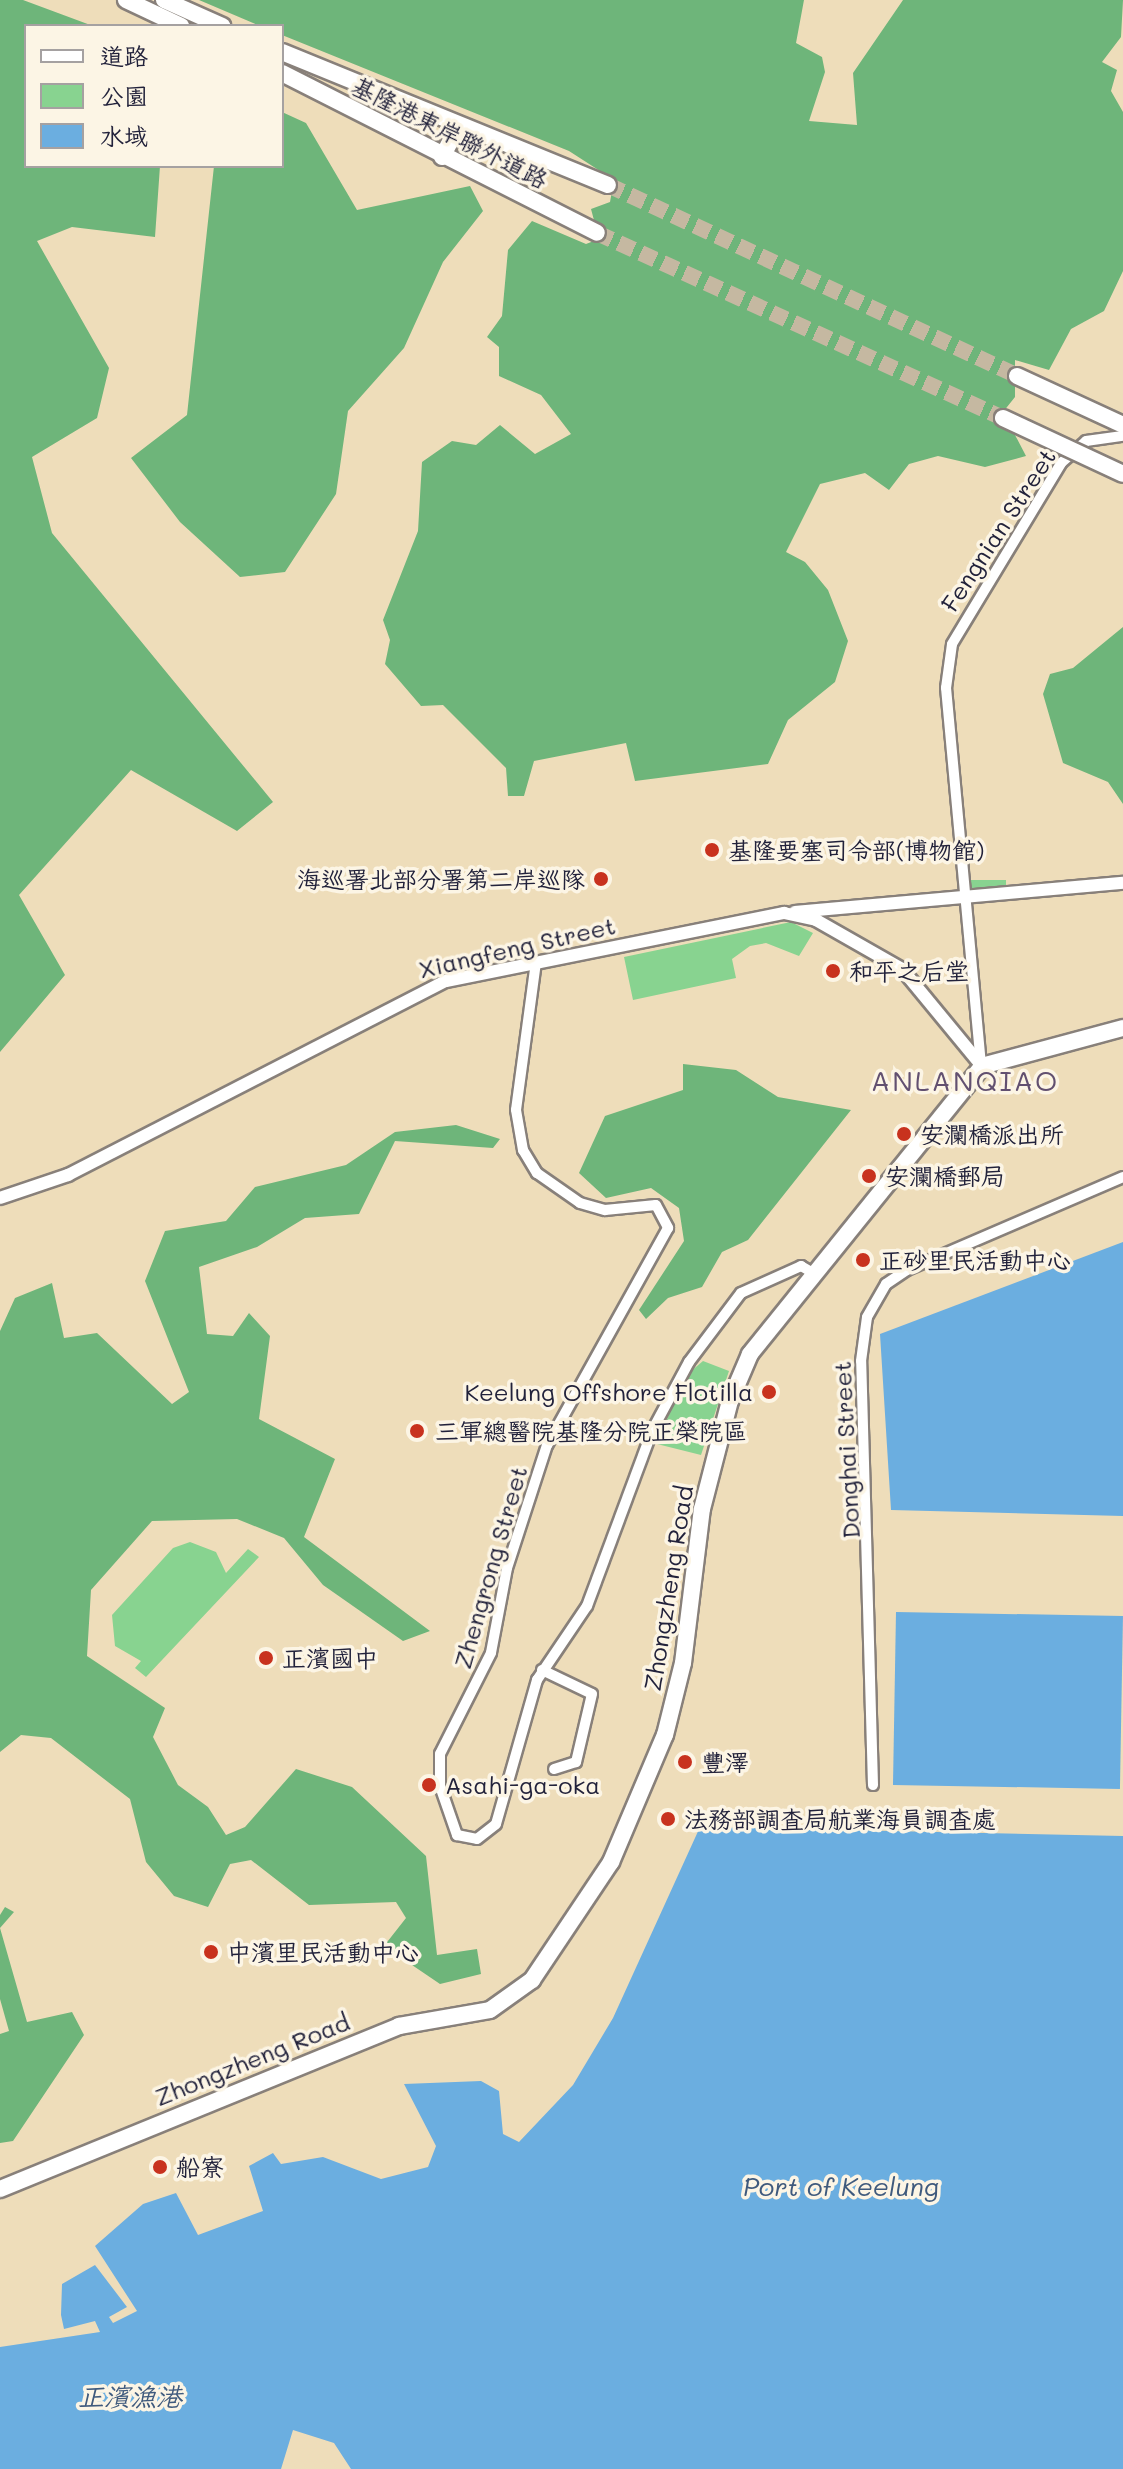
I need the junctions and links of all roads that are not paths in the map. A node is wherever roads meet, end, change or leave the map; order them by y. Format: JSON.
{"nodes":[{"id":1,"x":126,"y":0,"type":"edge"},
{"id":2,"x":164,"y":0,"type":"edge"},
{"id":3,"x":177,"y":24,"type":"edge"},
{"id":4,"x":218,"y":24,"type":"edge"},
{"id":5,"x":284,"y":53,"type":"edge"},
{"id":6,"x":284,"y":74,"type":"edge"},
{"id":7,"x":459,"y":125,"type":"junction"},
{"id":8,"x":442,"y":157,"type":"junction"},
{"id":9,"x":608,"y":185,"type":"tunnel mouth"},
{"id":10,"x":597,"y":233,"type":"tunnel mouth"},
{"id":11,"x":1017,"y":376,"type":"tunnel mouth"},
{"id":12,"x":1003,"y":418,"type":"tunnel mouth"},
{"id":13,"x":1123,"y":425,"type":"edge"},
{"id":14,"x":1123,"y":436,"type":"edge"},
{"id":15,"x":1123,"y":474,"type":"edge"},
{"id":16,"x":1123,"y":883,"type":"edge"},
{"id":17,"x":963,"y":898,"type":"junction"},
{"id":18,"x":836,"y":906,"type":"junction"},
{"id":19,"x":784,"y":913,"type":"junction"},
{"id":20,"x":829,"y":927,"type":"junction"},
{"id":21,"x":536,"y":962,"type":"junction"},
{"id":22,"x":1123,"y":1028,"type":"edge"},
{"id":23,"x":982,"y":1066,"type":"junction"},
{"id":24,"x":1123,"y":1177,"type":"edge"},
{"id":25,"x":0,"y":1198,"type":"edge"},
{"id":26,"x":813,"y":1273,"type":"junction"},
{"id":27,"x":542,"y":1670,"type":"junction"},
{"id":28,"x":554,"y":1769,"type":"dead end"},
{"id":29,"x":873,"y":1785,"type":"dead end"},
{"id":30,"x":0,"y":2189,"type":"edge"}],
"edges":[{"from":1,"to":3,"type":"main road"},
{"from":2,"to":4,"type":"main road"},
{"from":5,"to":7,"type":"main road","name":"基隆港東岸聯外道路"},
{"from":6,"to":8,"type":"main road","name":"基隆港東岸聯外道路"},
{"from":7,"to":8,"type":"main road"},
{"from":7,"to":9,"type":"main road","name":"基隆港東岸聯外道路"},
{"from":8,"to":10,"type":"main road","name":"基隆港東岸聯外道路"},
{"from":11,"to":13,"type":"main road"},
{"from":12,"to":15,"type":"main road","bridge":true},
{"from":14,"to":17,"type":"street","name":"Fengnian Street"},
{"from":16,"to":17,"type":"street"},
{"from":17,"to":18,"type":"street"},
{"from":17,"to":23,"type":"street","name":"Fengnian Street"},
{"from":18,"to":19,"type":"street"},
{"from":18,"to":20,"type":"street"},
{"from":19,"to":20,"type":"street","name":"Xiangfeng Street"},
{"from":19,"to":21,"type":"street","name":"Xiangfeng Street"},
{"from":20,"to":23,"type":"street","name":"Xiangfeng Street"},
{"from":21,"to":25,"type":"street","name":"Xiangfeng Street"},
{"from":21,"to":27,"type":"street","name":"Zhengrong Street"},
{"from":22,"to":23,"type":"main road"},
{"from":23,"to":26,"type":"main road","name":"Zhongzheng Road"},
{"from":24,"to":29,"type":"street","name":"Donghai Street"},
{"from":26,"to":27,"type":"street","name":"Zhengrong Street"},
{"from":26,"to":30,"type":"main road","name":"Zhongzheng Road"},
{"from":27,"to":28,"type":"street"}]}
